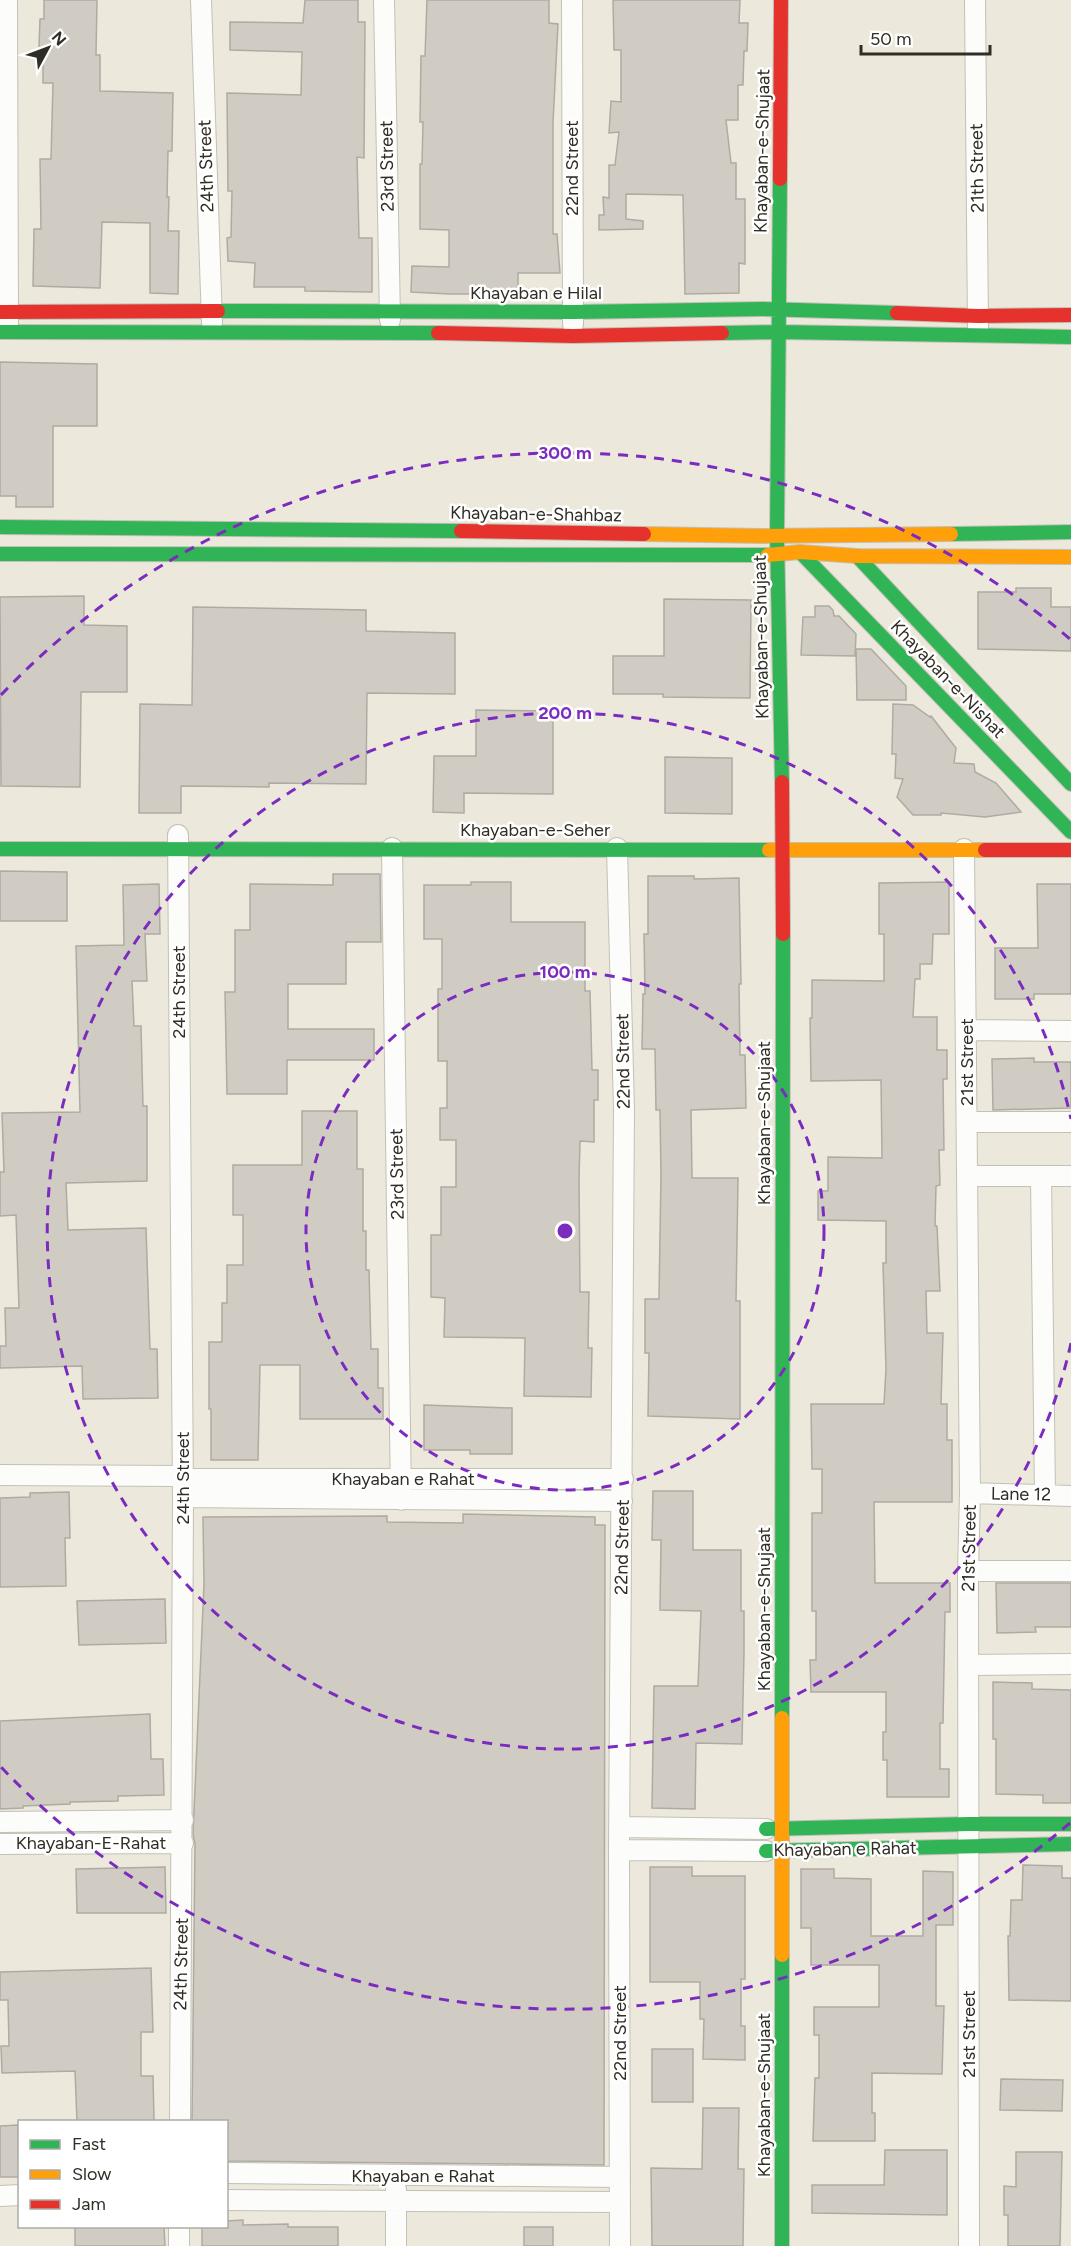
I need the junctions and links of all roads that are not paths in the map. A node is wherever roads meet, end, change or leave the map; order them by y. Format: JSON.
{"nodes":[{"id":1,"x":7,"y":0,"type":"edge"},
{"id":2,"x":201,"y":0,"type":"edge"},
{"id":3,"x":384,"y":0,"type":"edge"},
{"id":4,"x":572,"y":0,"type":"edge"},
{"id":5,"x":781,"y":0,"type":"edge"},
{"id":6,"x":975,"y":0,"type":"edge"},
{"id":7,"x":763,"y":303,"type":"junction"},
{"id":8,"x":779,"y":309,"type":"junction"},
{"id":9,"x":390,"y":310,"type":"junction"},
{"id":10,"x":211,"y":311,"type":"junction"},
{"id":11,"x":4,"y":312,"type":"edge"},
{"id":12,"x":573,"y":312,"type":"junction"},
{"id":13,"x":1071,"y":315,"type":"edge"},
{"id":14,"x":978,"y":316,"type":"junction"},
{"id":15,"x":213,"y":331,"type":"junction"},
{"id":16,"x":4,"y":332,"type":"edge"},
{"id":17,"x":390,"y":332,"type":"junction"},
{"id":18,"x":778,"y":332,"type":"junction"},
{"id":19,"x":573,"y":336,"type":"junction"},
{"id":20,"x":1071,"y":336,"type":"edge"},
{"id":21,"x":978,"y":337,"type":"junction"},
{"id":22,"x":762,"y":339,"type":"junction"},
{"id":23,"x":0,"y":527,"type":"edge"},
{"id":24,"x":762,"y":530,"type":"junction"},
{"id":25,"x":1071,"y":532,"type":"edge"},
{"id":26,"x":777,"y":536,"type":"junction"},
{"id":27,"x":800,"y":552,"type":"junction"},
{"id":28,"x":0,"y":554,"type":"edge"},
{"id":29,"x":778,"y":555,"type":"junction"},
{"id":30,"x":857,"y":556,"type":"junction"},
{"id":31,"x":1071,"y":557,"type":"edge"},
{"id":32,"x":762,"y":562,"type":"junction"},
{"id":33,"x":1071,"y":784,"type":"edge"},
{"id":34,"x":1067,"y":834,"type":"edge"},
{"id":35,"x":178,"y":838,"type":"junction"},
{"id":36,"x":619,"y":839,"type":"junction"},
{"id":37,"x":786,"y":839,"type":"junction"},
{"id":38,"x":0,"y":849,"type":"edge"},
{"id":39,"x":392,"y":849,"type":"junction"},
{"id":40,"x":964,"y":849,"type":"junction"},
{"id":41,"x":1071,"y":850,"type":"edge"},
{"id":42,"x":967,"y":1030,"type":"junction"},
{"id":43,"x":1071,"y":1031,"type":"edge"},
{"id":44,"x":968,"y":1122,"type":"junction"},
{"id":45,"x":1071,"y":1122,"type":"edge"},
{"id":46,"x":968,"y":1176,"type":"junction"},
{"id":47,"x":1071,"y":1176,"type":"edge"},
{"id":48,"x":1041,"y":1177,"type":"junction"},
{"id":49,"x":0,"y":1475,"type":"edge"},
{"id":50,"x":401,"y":1479,"type":"junction"},
{"id":51,"x":623,"y":1479,"type":"junction"},
{"id":52,"x":183,"y":1484,"type":"junction"},
{"id":53,"x":970,"y":1493,"type":"junction"},
{"id":54,"x":1045,"y":1495,"type":"junction"},
{"id":55,"x":1071,"y":1496,"type":"edge"},
{"id":56,"x":401,"y":1500,"type":"junction"},
{"id":57,"x":622,"y":1502,"type":"junction"},
{"id":58,"x":968,"y":1571,"type":"junction"},
{"id":59,"x":1071,"y":1571,"type":"edge"},
{"id":60,"x":1071,"y":1664,"type":"edge"},
{"id":61,"x":969,"y":1665,"type":"junction"},
{"id":62,"x":183,"y":1820,"type":"junction"},
{"id":63,"x":0,"y":1822,"type":"edge"},
{"id":64,"x":969,"y":1824,"type":"junction"},
{"id":65,"x":1071,"y":1824,"type":"edge"},
{"id":66,"x":772,"y":1826,"type":"junction"},
{"id":67,"x":620,"y":1827,"type":"junction"},
{"id":68,"x":183,"y":1843,"type":"junction"},
{"id":69,"x":0,"y":1844,"type":"edge"},
{"id":70,"x":1071,"y":1844,"type":"edge"},
{"id":71,"x":969,"y":1846,"type":"junction"},
{"id":72,"x":619,"y":1850,"type":"junction"},
{"id":73,"x":772,"y":1855,"type":"junction"},
{"id":74,"x":180,"y":2120,"type":"edge"},
{"id":75,"x":228,"y":2173,"type":"edge"},
{"id":76,"x":397,"y":2176,"type":"junction"},
{"id":77,"x":620,"y":2177,"type":"junction"},
{"id":78,"x":18,"y":2195,"type":"edge"},
{"id":79,"x":0,"y":2196,"type":"edge"},
{"id":80,"x":228,"y":2200,"type":"edge"},
{"id":81,"x":395,"y":2201,"type":"junction"},
{"id":82,"x":620,"y":2202,"type":"junction"},
{"id":83,"x":179,"y":2228,"type":"edge"},
{"id":84,"x":179,"y":2246,"type":"edge"},
{"id":85,"x":396,"y":2246,"type":"edge"},
{"id":86,"x":620,"y":2246,"type":"edge"},
{"id":87,"x":782,"y":2246,"type":"edge"},
{"id":88,"x":969,"y":2246,"type":"edge"}],
"edges":[{"from":1,"to":11,"type":"street"},
{"from":2,"to":10,"type":"street","name":"24th Street"},
{"from":3,"to":9,"type":"street","name":"23rd Street"},
{"from":4,"to":12,"type":"street","name":"22nd Street"},
{"from":5,"to":8,"type":"street","name":"Khayaban-e-Shujaat"},
{"from":6,"to":14,"type":"street","name":"21th Street"},
{"from":7,"to":8,"type":"street","name":"Khayaban e Hilal"},
{"from":7,"to":12,"type":"street","name":"Khayaban e Hilal"},
{"from":7,"to":22,"type":"street"},
{"from":8,"to":14,"type":"street","name":"Khayaban e Hilal"},
{"from":8,"to":18,"type":"street","name":"Khayaban-e-Shujaat"},
{"from":9,"to":10,"type":"street","name":"Khayaban e Hilal"},
{"from":9,"to":12,"type":"street","name":"Khayaban e Hilal"},
{"from":9,"to":17,"type":"street","name":"23rd Street"},
{"from":10,"to":11,"type":"street","name":"Khayaban e Hilal"},
{"from":10,"to":15,"type":"street","name":"24th Street"},
{"from":11,"to":16,"type":"street"},
{"from":12,"to":19,"type":"street","name":"22nd Street"},
{"from":13,"to":14,"type":"street","name":"Khayaban e Hilal"},
{"from":14,"to":21,"type":"street","name":"21th Street"},
{"from":15,"to":16,"type":"street"},
{"from":15,"to":17,"type":"street"},
{"from":17,"to":19,"type":"street"},
{"from":18,"to":21,"type":"street"},
{"from":18,"to":22,"type":"street"},
{"from":18,"to":26,"type":"street","name":"Khayaban-e-Shujaat"},
{"from":19,"to":22,"type":"street"},
{"from":20,"to":21,"type":"street"},
{"from":23,"to":24,"type":"street","name":"Khayaban-e-Shahbaz"},
{"from":24,"to":26,"type":"street","name":"Khayaban-e-Shahbaz"},
{"from":24,"to":32,"type":"street","name":"Khayaban-e-Shujaat"},
{"from":25,"to":26,"type":"street","name":"Khayaban-e-Shahbaz"},
{"from":26,"to":29,"type":"street","name":"Khayaban-e-Shujaat"},
{"from":27,"to":29,"type":"street"},
{"from":27,"to":30,"type":"street"},
{"from":27,"to":34,"type":"street","name":"Khayaban-e-Nishat"},
{"from":28,"to":32,"type":"street"},
{"from":29,"to":32,"type":"street"},
{"from":29,"to":37,"type":"street","name":"Khayaban-e-Shujaat"},
{"from":30,"to":31,"type":"street"},
{"from":30,"to":33,"type":"street","name":"Khayaban-e-Nishat"},
{"from":35,"to":38,"type":"street","name":"Khayaban-e-Seher"},
{"from":35,"to":39,"type":"street","name":"Khayaban-e-Seher"},
{"from":35,"to":52,"type":"street","name":"24th Street"},
{"from":36,"to":37,"type":"street","name":"Khayaban-e-Seher"},
{"from":36,"to":39,"type":"street","name":"Khayaban-e-Seher"},
{"from":36,"to":51,"type":"street","name":"22nd Street"},
{"from":37,"to":40,"type":"street","name":"Khayaban-e-Seher"},
{"from":37,"to":66,"type":"street","name":"Khayaban-e-Shujaat"},
{"from":39,"to":50,"type":"street","name":"23rd Street"},
{"from":40,"to":41,"type":"street","name":"Khayaban-e-Seher"},
{"from":40,"to":42,"type":"street","name":"21st Street"},
{"from":42,"to":43,"type":"street"},
{"from":42,"to":44,"type":"street","name":"21st Street"},
{"from":44,"to":45,"type":"street"},
{"from":44,"to":46,"type":"street","name":"21st Street"},
{"from":46,"to":48,"type":"street"},
{"from":46,"to":53,"type":"street","name":"21st Street"},
{"from":47,"to":48,"type":"street"},
{"from":48,"to":54,"type":"street"},
{"from":49,"to":52,"type":"street"},
{"from":50,"to":51,"type":"street","name":"Khayaban e Rahat"},
{"from":50,"to":52,"type":"street","name":"Khayaban e Rahat"},
{"from":50,"to":56,"type":"street","name":"23rd Street"},
{"from":51,"to":57,"type":"street","name":"22nd Street"},
{"from":52,"to":56,"type":"street","name":"Khayaban e Rahat"},
{"from":52,"to":62,"type":"street","name":"24th Street"},
{"from":53,"to":54,"type":"street","name":"Lane 12"},
{"from":53,"to":58,"type":"street","name":"21st Street"},
{"from":54,"to":55,"type":"street","name":"Lane 12"},
{"from":56,"to":57,"type":"street","name":"Khayaban e Rahat"},
{"from":57,"to":67,"type":"street","name":"22nd Street"},
{"from":58,"to":59,"type":"street"},
{"from":58,"to":61,"type":"street","name":"21st Street"},
{"from":60,"to":61,"type":"street"},
{"from":61,"to":64,"type":"street","name":"21st Street"},
{"from":62,"to":63,"type":"street","name":"Khayaban-E-Rahat"},
{"from":62,"to":68,"type":"street","name":"24th Street"},
{"from":64,"to":65,"type":"street","name":"Khayaban e Rahat"},
{"from":64,"to":66,"type":"street","name":"Khayaban e Rahat"},
{"from":64,"to":71,"type":"street","name":"21st Street"},
{"from":66,"to":67,"type":"street","name":"Khayaban e Rahat"},
{"from":66,"to":73,"type":"street","name":"Khayaban-e-Shujaat"},
{"from":67,"to":72,"type":"street","name":"22nd Street"},
{"from":68,"to":69,"type":"street","name":"Khayaban-E-Rahat"},
{"from":68,"to":74,"type":"street","name":"24th Street"},
{"from":70,"to":71,"type":"street","name":"Khayaban e Rahat"},
{"from":71,"to":73,"type":"street","name":"Khayaban e Rahat"},
{"from":71,"to":88,"type":"street","name":"21st Street"},
{"from":72,"to":73,"type":"street","name":"Khayaban e Rahat"},
{"from":72,"to":77,"type":"street","name":"22nd Street"},
{"from":73,"to":87,"type":"street","name":"Khayaban-e-Shujaat"},
{"from":75,"to":76,"type":"street","name":"Khayaban e Rahat"},
{"from":76,"to":77,"type":"street","name":"Khayaban e Rahat"},
{"from":76,"to":81,"type":"street"},
{"from":77,"to":82,"type":"street","name":"22nd Street"},
{"from":78,"to":79,"type":"street"},
{"from":80,"to":81,"type":"street","name":"Khayaban e Rahat"},
{"from":81,"to":82,"type":"street","name":"Khayaban e Rahat"},
{"from":81,"to":85,"type":"street"},
{"from":82,"to":86,"type":"street","name":"22nd Street"},
{"from":83,"to":84,"type":"street"}]}
